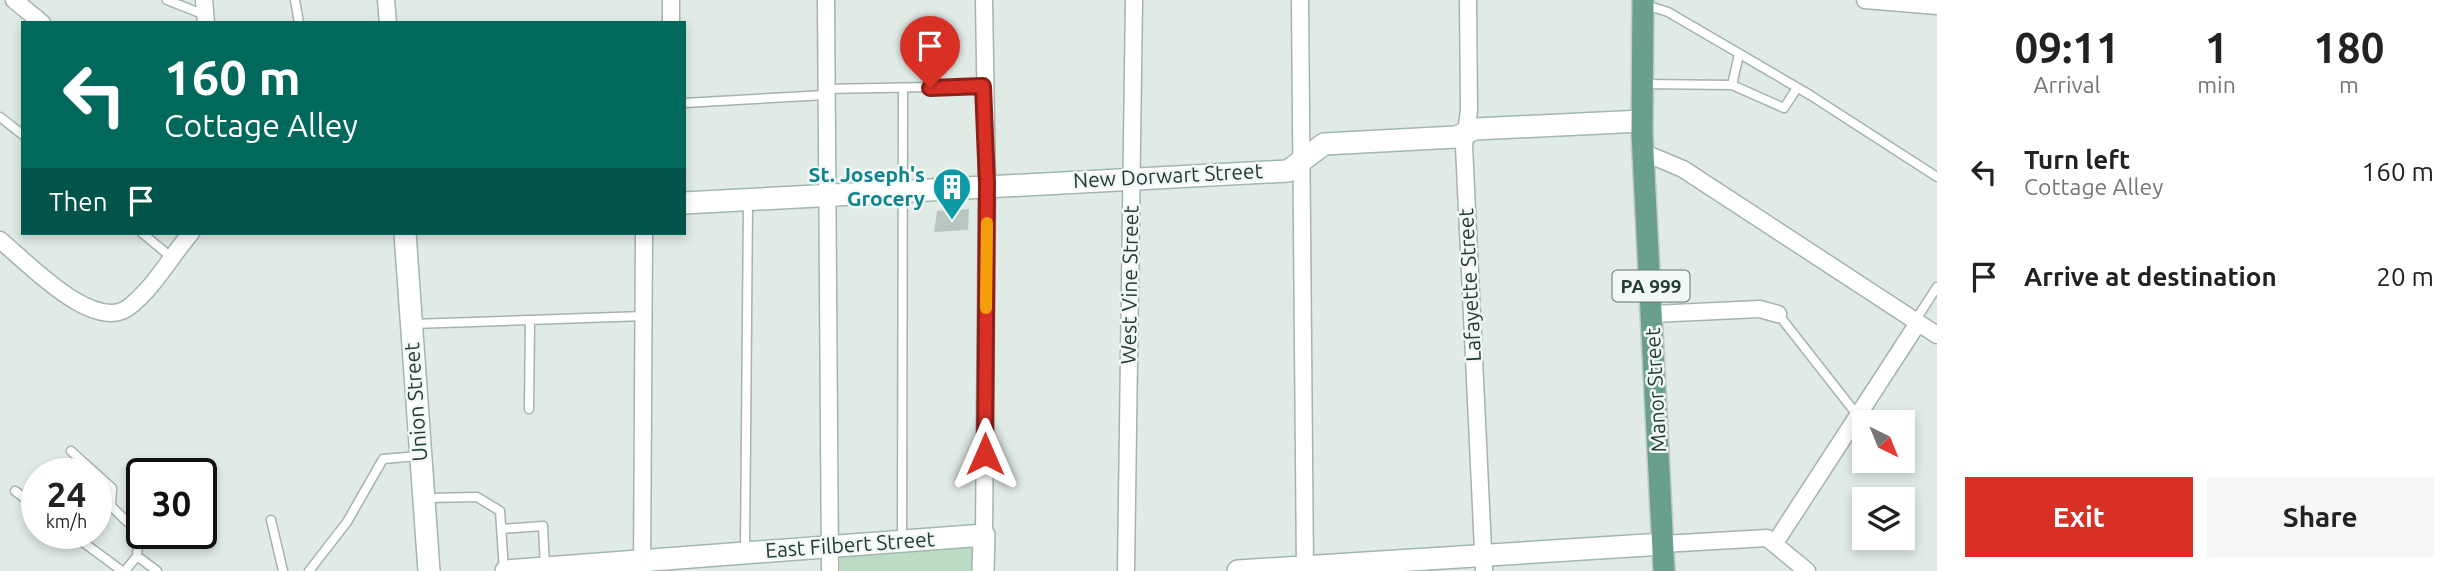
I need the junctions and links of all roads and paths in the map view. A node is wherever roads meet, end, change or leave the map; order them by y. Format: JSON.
{"nodes":[{"id":1,"x":14,"y":0,"type":"edge"},
{"id":2,"x":167,"y":0,"type":"edge"},
{"id":3,"x":295,"y":0,"type":"edge"},
{"id":4,"x":386,"y":0,"type":"edge"},
{"id":5,"x":671,"y":0,"type":"edge"},
{"id":6,"x":825,"y":0,"type":"edge"},
{"id":7,"x":984,"y":0,"type":"edge"},
{"id":8,"x":1134,"y":0,"type":"edge"},
{"id":9,"x":1300,"y":0,"type":"edge"},
{"id":10,"x":1468,"y":0,"type":"edge"},
{"id":11,"x":1865,"y":0,"type":"edge"},
{"id":12,"x":1643,"y":2,"type":"edge"},
{"id":13,"x":1937,"y":6,"type":"edge"},
{"id":14,"x":205,"y":12,"type":"edge"},
{"id":15,"x":40,"y":21,"type":"edge"},
{"id":16,"x":299,"y":21,"type":"edge"},
{"id":17,"x":388,"y":21,"type":"edge"},
{"id":18,"x":671,"y":21,"type":"edge"},
{"id":19,"x":1739,"y":54,"type":"junction"},
{"id":20,"x":1643,"y":84,"type":"junction"},
{"id":21,"x":1732,"y":85,"type":"junction"},
{"id":22,"x":983,"y":86,"type":"junction"},
{"id":23,"x":903,"y":88,"type":"junction"},
{"id":24,"x":1797,"y":88,"type":"junction"},
{"id":25,"x":825,"y":92,"type":"junction"},
{"id":26,"x":686,"y":103,"type":"edge"},
{"id":27,"x":0,"y":117,"type":"edge"},
{"id":28,"x":1643,"y":121,"type":"junction"},
{"id":29,"x":21,"y":133,"type":"edge"},
{"id":30,"x":1466,"y":133,"type":"junction"},
{"id":31,"x":1645,"y":153,"type":"junction"},
{"id":32,"x":1301,"y":161,"type":"junction"},
{"id":33,"x":1937,"y":177,"type":"edge"},
{"id":34,"x":1132,"y":178,"type":"junction"},
{"id":35,"x":987,"y":184,"type":"junction"},
{"id":36,"x":903,"y":190,"type":"junction"},
{"id":37,"x":826,"y":195,"type":"junction"},
{"id":38,"x":748,"y":201,"type":"junction"},
{"id":39,"x":686,"y":203,"type":"edge"},
{"id":40,"x":144,"y":235,"type":"edge"},
{"id":41,"x":189,"y":235,"type":"edge"},
{"id":42,"x":405,"y":235,"type":"edge"},
{"id":43,"x":644,"y":235,"type":"edge"},
{"id":44,"x":0,"y":240,"type":"edge"},
{"id":45,"x":171,"y":257,"type":"junction"},
{"id":46,"x":1937,"y":287,"type":"edge"},
{"id":47,"x":1652,"y":314,"type":"junction"},
{"id":48,"x":1778,"y":314,"type":"joint"},
{"id":49,"x":644,"y":316,"type":"junction"},
{"id":50,"x":530,"y":320,"type":"junction"},
{"id":51,"x":1917,"y":322,"type":"junction"},
{"id":52,"x":411,"y":324,"type":"junction"},
{"id":53,"x":1937,"y":335,"type":"edge"},
{"id":54,"x":529,"y":409,"type":"dead end"},
{"id":55,"x":1853,"y":410,"type":"edge"},
{"id":56,"x":1862,"y":410,"type":"edge"},
{"id":57,"x":1852,"y":425,"type":"edge"},
{"id":58,"x":71,"y":451,"type":"dead end"},
{"id":59,"x":419,"y":456,"type":"junction"},
{"id":60,"x":15,"y":491,"type":"dead end"},
{"id":61,"x":21,"y":495,"type":"edge"},
{"id":62,"x":422,"y":499,"type":"junction"},
{"id":63,"x":271,"y":520,"type":"dead end"},
{"id":64,"x":501,"y":529,"type":"junction"},
{"id":65,"x":984,"y":535,"type":"junction"},
{"id":66,"x":902,"y":540,"type":"junction"},
{"id":67,"x":1663,"y":544,"type":"junction"},
{"id":68,"x":1775,"y":544,"type":"junction"},
{"id":69,"x":830,"y":545,"type":"junction"},
{"id":70,"x":93,"y":549,"type":"edge"},
{"id":71,"x":137,"y":556,"type":"junction"},
{"id":72,"x":738,"y":557,"type":"junction"},
{"id":73,"x":1484,"y":563,"type":"edge"},
{"id":74,"x":642,"y":567,"type":"edge"},
{"id":75,"x":1305,"y":569,"type":"edge"},
{"id":76,"x":546,"y":570,"type":"edge"},
{"id":77,"x":124,"y":571,"type":"edge"},
{"id":78,"x":157,"y":571,"type":"edge"},
{"id":79,"x":283,"y":571,"type":"edge"},
{"id":80,"x":309,"y":571,"type":"edge"},
{"id":81,"x":429,"y":571,"type":"edge"},
{"id":82,"x":505,"y":571,"type":"edge"},
{"id":83,"x":830,"y":571,"type":"edge"},
{"id":84,"x":982,"y":571,"type":"edge"},
{"id":85,"x":1126,"y":571,"type":"edge"},
{"id":86,"x":1238,"y":571,"type":"edge"},
{"id":87,"x":1664,"y":571,"type":"edge"},
{"id":88,"x":1807,"y":571,"type":"edge"}],
"edges":[{"from":1,"to":15,"type":"street"},
{"from":2,"to":14,"type":"lane"},
{"from":3,"to":16,"type":"lane"},
{"from":4,"to":17,"type":"street"},
{"from":5,"to":18,"type":"street"},
{"from":6,"to":25,"type":"street"},
{"from":7,"to":22,"type":"street"},
{"from":8,"to":34,"type":"street","name":"West Vine Street"},
{"from":9,"to":32,"type":"street"},
{"from":10,"to":30,"type":"street","name":"Lafayette Street"},
{"from":11,"to":13,"type":"street"},
{"from":12,"to":19,"type":"lane"},
{"from":12,"to":20,"type":"main road","name":"Manor Street","number":"PA 999"},
{"from":19,"to":21,"type":"lane"},
{"from":19,"to":24,"type":"lane"},
{"from":20,"to":21,"type":"lane"},
{"from":20,"to":28,"type":"main road","name":"Manor Street","number":"PA 999"},
{"from":21,"to":24,"type":"lane"},
{"from":22,"to":23,"type":"lane"},
{"from":22,"to":35,"type":"street"},
{"from":23,"to":25,"type":"lane"},
{"from":23,"to":36,"type":"lane"},
{"from":24,"to":33,"type":"lane"},
{"from":25,"to":26,"type":"lane"},
{"from":25,"to":37,"type":"street"},
{"from":27,"to":29,"type":"lane"},
{"from":28,"to":30,"type":"street","name":"New Dorwart Street"},
{"from":28,"to":31,"type":"main road","name":"Manor Street","number":"PA 999"},
{"from":30,"to":32,"type":"street","name":"New Dorwart Street"},
{"from":30,"to":73,"type":"street","name":"Lafayette Street"},
{"from":31,"to":47,"type":"main road","name":"Manor Street","number":"PA 999"},
{"from":31,"to":51,"type":"street"},
{"from":32,"to":34,"type":"street","name":"New Dorwart Street"},
{"from":32,"to":75,"type":"street"},
{"from":34,"to":35,"type":"street","name":"New Dorwart Street"},
{"from":34,"to":85,"type":"street","name":"West Vine Street"},
{"from":35,"to":36,"type":"street","name":"New Dorwart Street"},
{"from":35,"to":65,"type":"street"},
{"from":36,"to":37,"type":"street","name":"New Dorwart Street"},
{"from":36,"to":66,"type":"lane"},
{"from":37,"to":38,"type":"street","name":"New Dorwart Street"},
{"from":37,"to":69,"type":"street"},
{"from":38,"to":39,"type":"street","name":"New Dorwart Street"},
{"from":38,"to":72,"type":"lane"},
{"from":40,"to":45,"type":"lane"},
{"from":41,"to":45,"type":"street"},
{"from":42,"to":52,"type":"street","name":"Union Street"},
{"from":43,"to":49,"type":"street"},
{"from":44,"to":45,"type":"street"},
{"from":46,"to":51,"type":"lane"},
{"from":47,"to":48,"type":"street"},
{"from":47,"to":67,"type":"main road","name":"Manor Street","number":"PA 999"},
{"from":48,"to":55,"type":"lane"},
{"from":49,"to":50,"type":"lane"},
{"from":49,"to":74,"type":"street"},
{"from":50,"to":52,"type":"lane"},
{"from":50,"to":54,"type":"lane"},
{"from":51,"to":53,"type":"street"},
{"from":51,"to":56,"type":"street"},
{"from":52,"to":59,"type":"street","name":"Union Street"},
{"from":57,"to":68,"type":"street"},
{"from":58,"to":71,"type":"lane"},
{"from":59,"to":62,"type":"street","name":"Union Street"},
{"from":59,"to":80,"type":"lane"},
{"from":60,"to":61,"type":"lane"},
{"from":62,"to":64,"type":"lane"},
{"from":62,"to":81,"type":"street","name":"Union Street"},
{"from":63,"to":79,"type":"lane"},
{"from":64,"to":76,"type":"lane"},
{"from":64,"to":82,"type":"lane"},
{"from":65,"to":66,"type":"street","name":"East Filbert Street"},
{"from":65,"to":84,"type":"street"},
{"from":66,"to":69,"type":"street","name":"East Filbert Street"},
{"from":67,"to":68,"type":"street"},
{"from":67,"to":73,"type":"street"},
{"from":67,"to":87,"type":"main road","name":"Manor Street","number":"PA 999"},
{"from":68,"to":88,"type":"street"},
{"from":69,"to":72,"type":"street","name":"East Filbert Street"},
{"from":69,"to":83,"type":"street"},
{"from":70,"to":77,"type":"lane"},
{"from":71,"to":77,"type":"lane"},
{"from":71,"to":78,"type":"lane"},
{"from":72,"to":74,"type":"street","name":"East Filbert Street"},
{"from":73,"to":75,"type":"street"},
{"from":74,"to":76,"type":"street","name":"East Filbert Street"},
{"from":75,"to":86,"type":"street"},
{"from":76,"to":82,"type":"street","name":"East Filbert Street"}]}
